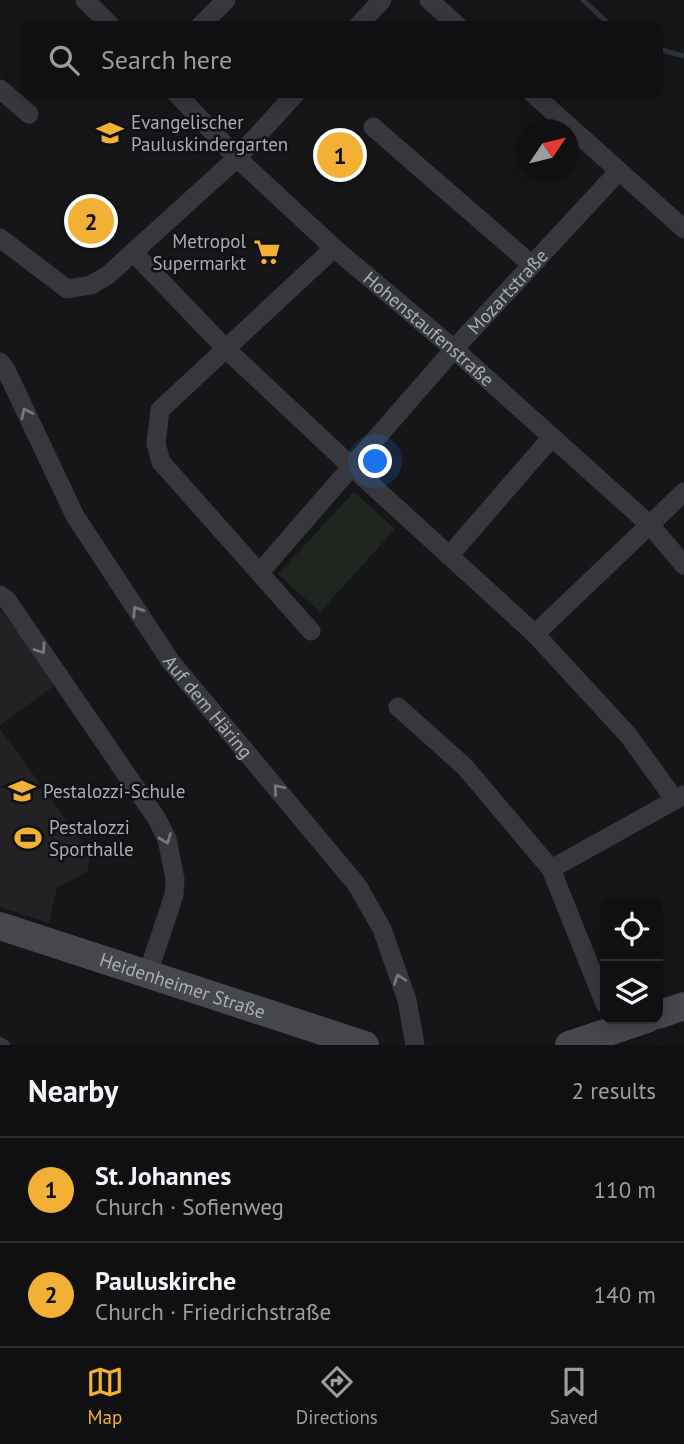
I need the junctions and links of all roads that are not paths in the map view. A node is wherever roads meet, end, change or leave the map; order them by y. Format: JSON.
{"nodes":[{"id":1,"x":85,"y":0,"type":"edge"},
{"id":2,"x":226,"y":0,"type":"edge"},
{"id":3,"x":382,"y":0,"type":"edge"},
{"id":4,"x":429,"y":0,"type":"edge"},
{"id":5,"x":106,"y":21,"type":"edge"},
{"id":6,"x":205,"y":21,"type":"edge"},
{"id":7,"x":363,"y":21,"type":"edge"},
{"id":8,"x":452,"y":21,"type":"edge"},
{"id":9,"x":0,"y":89,"type":"edge"},
{"id":10,"x":181,"y":98,"type":"edge"},
{"id":11,"x":291,"y":98,"type":"edge"},
{"id":12,"x":538,"y":98,"type":"edge"},
{"id":13,"x":29,"y":114,"type":"dead end"},
{"id":14,"x":373,"y":128,"type":"dead end"},
{"id":15,"x":237,"y":158,"type":"junction"},
{"id":16,"x":619,"y":171,"type":"junction"},
{"id":17,"x":684,"y":229,"type":"edge"},
{"id":18,"x":0,"y":238,"type":"edge"},
{"id":19,"x":334,"y":248,"type":"junction"},
{"id":20,"x":133,"y":252,"type":"junction"},
{"id":21,"x":532,"y":265,"type":"junction"},
{"id":22,"x":226,"y":349,"type":"junction"},
{"id":23,"x":454,"y":349,"type":"junction"},
{"id":24,"x":0,"y":362,"type":"edge"},
{"id":25,"x":552,"y":437,"type":"junction"},
{"id":26,"x":352,"y":467,"type":"junction"},
{"id":27,"x":684,"y":492,"type":"edge"},
{"id":28,"x":650,"y":525,"type":"junction"},
{"id":29,"x":449,"y":556,"type":"junction"},
{"id":30,"x":684,"y":565,"type":"edge"},
{"id":31,"x":260,"y":572,"type":"junction"},
{"id":32,"x":0,"y":595,"type":"edge"},
{"id":33,"x":311,"y":631,"type":"dead end"},
{"id":34,"x":535,"y":634,"type":"junction"},
{"id":35,"x":398,"y":707,"type":"dead end"},
{"id":36,"x":679,"y":797,"type":"edge"},
{"id":37,"x":551,"y":869,"type":"junction"},
{"id":38,"x":0,"y":926,"type":"edge"},
{"id":39,"x":148,"y":973,"type":"junction"},
{"id":40,"x":600,"y":992,"type":"edge"},
{"id":41,"x":684,"y":1006,"type":"edge"},
{"id":42,"x":663,"y":1013,"type":"edge"},
{"id":43,"x":614,"y":1024,"type":"edge"},
{"id":44,"x":0,"y":1042,"type":"edge"},
{"id":45,"x":5,"y":1045,"type":"edge"},
{"id":46,"x":365,"y":1045,"type":"edge"},
{"id":47,"x":415,"y":1045,"type":"edge"},
{"id":48,"x":569,"y":1045,"type":"edge"}],
"edges":[{"from":1,"to":5,"type":"street"},
{"from":2,"to":6,"type":"street"},
{"from":3,"to":7,"type":"street"},
{"from":4,"to":8,"type":"street"},
{"from":9,"to":13,"type":"street"},
{"from":10,"to":15,"type":"street","name":"Hohenstaufenstraße"},
{"from":11,"to":15,"type":"street"},
{"from":12,"to":16,"type":"street"},
{"from":14,"to":21,"type":"street"},
{"from":15,"to":19,"type":"street","name":"Hohenstaufenstraße"},
{"from":15,"to":20,"type":"street"},
{"from":16,"to":17,"type":"street"},
{"from":16,"to":21,"type":"street","name":"Mozartstraße"},
{"from":18,"to":20,"type":"street"},
{"from":19,"to":22,"type":"street"},
{"from":19,"to":23,"type":"street","name":"Hohenstaufenstraße"},
{"from":20,"to":22,"type":"street"},
{"from":21,"to":23,"type":"street","name":"Mozartstraße"},
{"from":22,"to":26,"type":"street"},
{"from":22,"to":31,"type":"street"},
{"from":23,"to":25,"type":"street","name":"Hohenstaufenstraße"},
{"from":23,"to":26,"type":"street","name":"Mozartstraße"},
{"from":47,"to":24,"type":"street","name":"Auf dem Häring","one_way":true},
{"from":25,"to":28,"type":"street","name":"Hohenstaufenstraße"},
{"from":25,"to":29,"type":"street"},
{"from":26,"to":29,"type":"street"},
{"from":26,"to":31,"type":"street","name":"Mozartstraße"},
{"from":27,"to":28,"type":"street"},
{"from":28,"to":30,"type":"street","name":"Hohenstaufenstraße"},
{"from":28,"to":34,"type":"street"},
{"from":29,"to":34,"type":"street"},
{"from":31,"to":33,"type":"street"},
{"from":32,"to":39,"type":"street","one_way":true},
{"from":34,"to":36,"type":"street"},
{"from":35,"to":37,"type":"street"},
{"from":36,"to":37,"type":"street"},
{"from":37,"to":40,"type":"street"},
{"from":38,"to":39,"type":"street","name":"Heidenheimer Straße"},
{"from":39,"to":46,"type":"street","name":"Heidenheimer Straße"},
{"from":41,"to":42,"type":"street"},
{"from":43,"to":48,"type":"street"},
{"from":44,"to":45,"type":"lane"}]}
